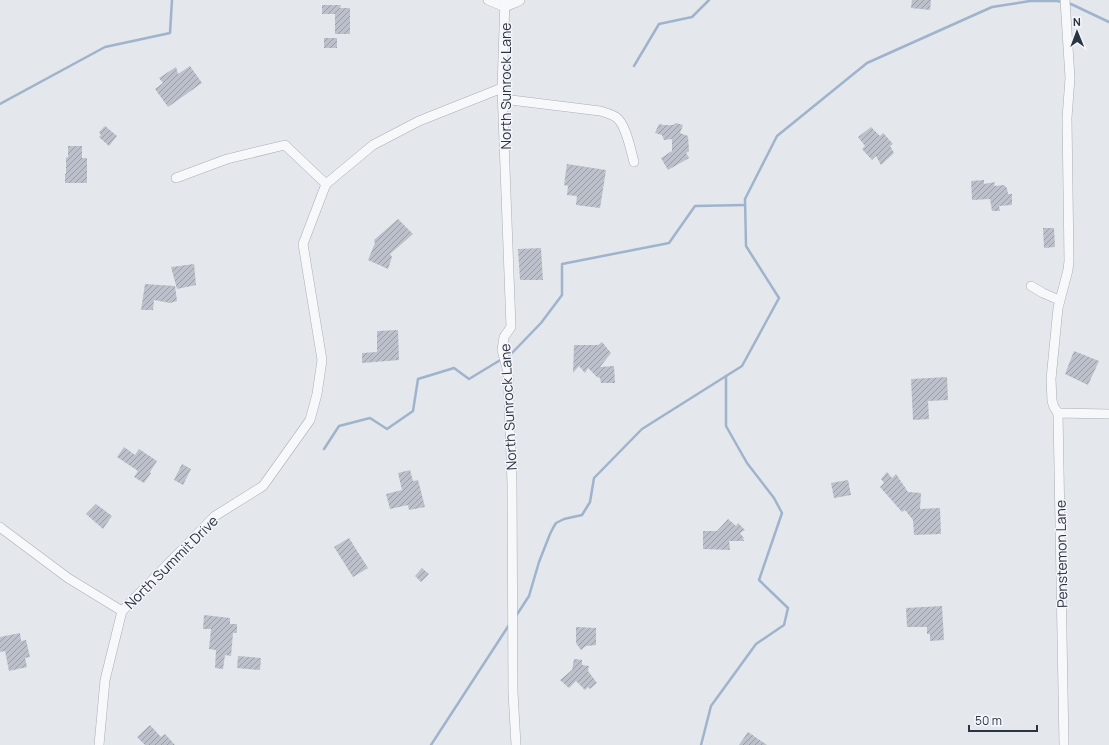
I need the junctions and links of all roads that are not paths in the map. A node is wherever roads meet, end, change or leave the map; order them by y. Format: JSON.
{"nodes":[{"id":1,"x":488,"y":0,"type":"edge"},
{"id":2,"x":520,"y":0,"type":"edge"},
{"id":3,"x":1066,"y":0,"type":"edge"},
{"id":4,"x":504,"y":3,"type":"edge"},
{"id":5,"x":502,"y":88,"type":"junction"},
{"id":6,"x":503,"y":99,"type":"junction"},
{"id":7,"x":634,"y":162,"type":"dead end"},
{"id":8,"x":176,"y":178,"type":"dead end"},
{"id":9,"x":326,"y":184,"type":"junction"},
{"id":10,"x":1031,"y":286,"type":"dead end"},
{"id":11,"x":1059,"y":300,"type":"junction"},
{"id":12,"x":1058,"y":413,"type":"junction"},
{"id":13,"x":1109,"y":414,"type":"edge"},
{"id":14,"x":0,"y":527,"type":"edge"},
{"id":15,"x":122,"y":611,"type":"junction"},
{"id":16,"x":99,"y":745,"type":"edge"},
{"id":17,"x":516,"y":745,"type":"edge"},
{"id":18,"x":1064,"y":745,"type":"edge"}],
"edges":[{"from":1,"to":4,"type":"street"},
{"from":2,"to":4,"type":"street"},
{"from":3,"to":11,"type":"street","name":"Penstemon Lane"},
{"from":4,"to":5,"type":"street","name":"North Sunrock Lane"},
{"from":5,"to":6,"type":"street","name":"North Sunrock Lane"},
{"from":5,"to":9,"type":"street","name":"North Summit Drive"},
{"from":6,"to":7,"type":"street"},
{"from":6,"to":17,"type":"street","name":"North Sunrock Lane"},
{"from":8,"to":9,"type":"street"},
{"from":9,"to":15,"type":"street","name":"North Summit Drive"},
{"from":10,"to":11,"type":"street"},
{"from":11,"to":12,"type":"street","name":"Penstemon Lane"},
{"from":12,"to":13,"type":"street"},
{"from":12,"to":18,"type":"street","name":"Penstemon Lane"},
{"from":14,"to":15,"type":"street"},
{"from":15,"to":16,"type":"street","name":"North Summit Drive"}]}
